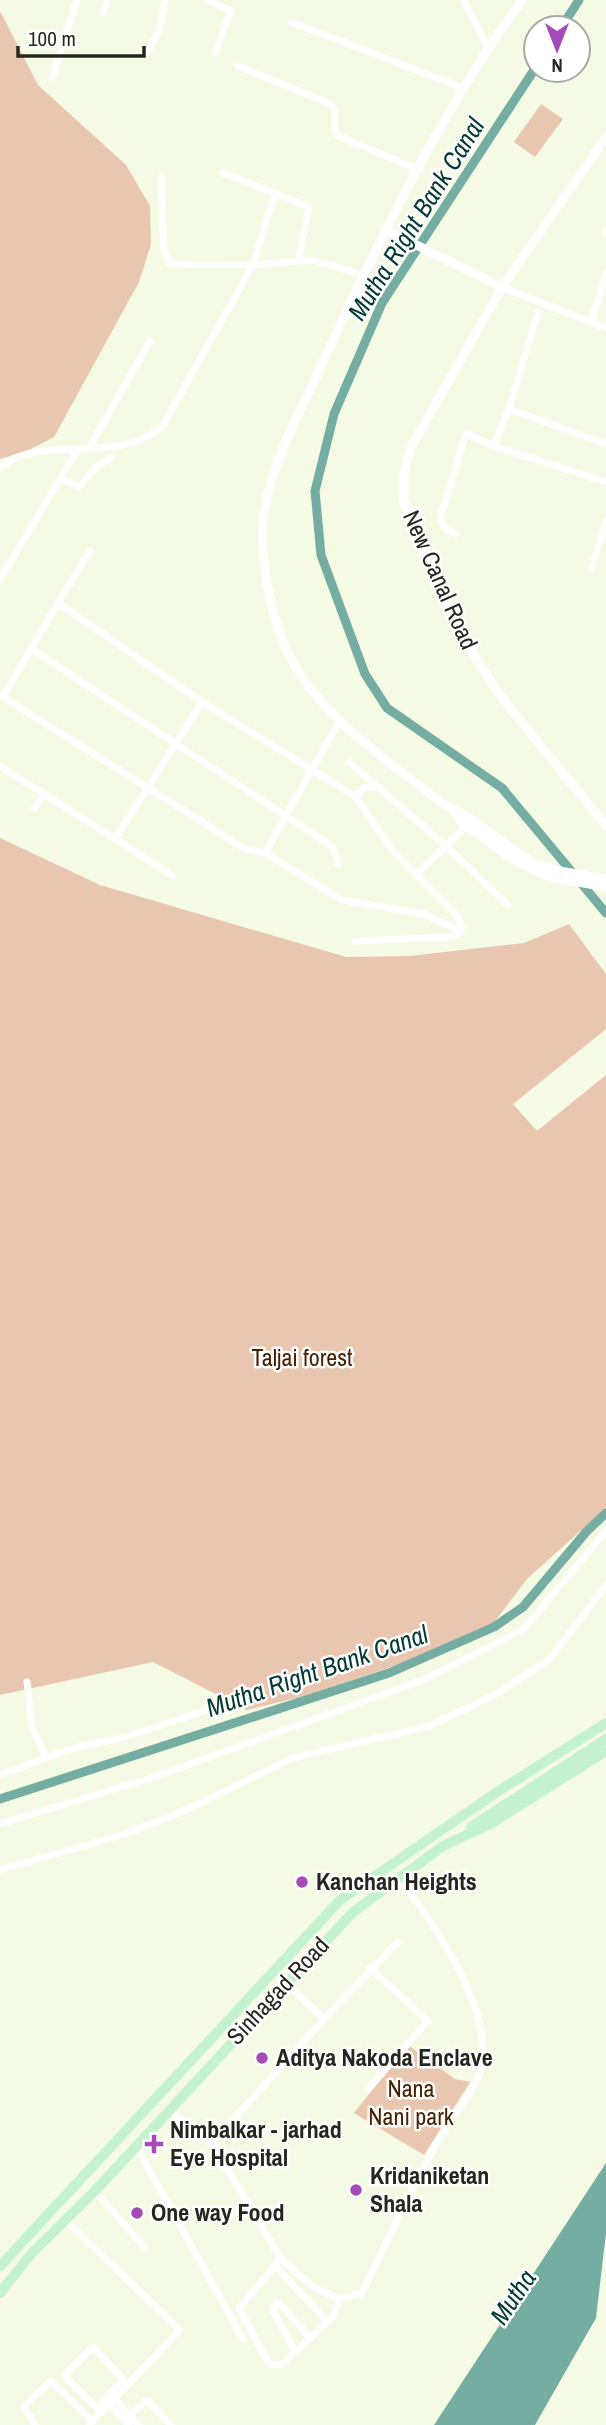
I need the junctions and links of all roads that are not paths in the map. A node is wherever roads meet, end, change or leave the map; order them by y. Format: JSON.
{"nodes":[{"id":1,"x":77,"y":0,"type":"edge"},
{"id":2,"x":108,"y":0,"type":"edge"},
{"id":3,"x":165,"y":0,"type":"edge"},
{"id":4,"x":207,"y":0,"type":"edge"},
{"id":5,"x":463,"y":0,"type":"edge"},
{"id":6,"x":517,"y":2,"type":"edge"},
{"id":7,"x":103,"y":13,"type":"dead end"},
{"id":8,"x":291,"y":22,"type":"dead end"},
{"id":9,"x":489,"y":49,"type":"junction"},
{"id":10,"x":215,"y":53,"type":"dead end"},
{"id":11,"x":146,"y":54,"type":"dead end"},
{"id":12,"x":238,"y":66,"type":"dead end"},
{"id":13,"x":52,"y":78,"type":"dead end"},
{"id":14,"x":463,"y":88,"type":"junction"},
{"id":15,"x":606,"y":137,"type":"edge"},
{"id":16,"x":415,"y":168,"type":"junction"},
{"id":17,"x":223,"y":173,"type":"dead end"},
{"id":18,"x":161,"y":177,"type":"dead end"},
{"id":19,"x":274,"y":195,"type":"junction"},
{"id":20,"x":387,"y":231,"type":"junction"},
{"id":21,"x":298,"y":261,"type":"junction"},
{"id":22,"x":253,"y":265,"type":"junction"},
{"id":23,"x":606,"y":272,"type":"edge"},
{"id":24,"x":363,"y":275,"type":"junction"},
{"id":25,"x":502,"y":287,"type":"junction"},
{"id":26,"x":538,"y":312,"type":"dead end"},
{"id":27,"x":591,"y":323,"type":"junction"},
{"id":28,"x":606,"y":328,"type":"edge"},
{"id":29,"x":150,"y":341,"type":"dead end"},
{"id":30,"x":509,"y":409,"type":"junction"},
{"id":31,"x":606,"y":444,"type":"edge"},
{"id":32,"x":493,"y":446,"type":"junction"},
{"id":33,"x":89,"y":450,"type":"junction"},
{"id":34,"x":77,"y":451,"type":"junction"},
{"id":35,"x":112,"y":457,"type":"dead end"},
{"id":36,"x":0,"y":468,"type":"edge"},
{"id":37,"x":61,"y":478,"type":"junction"},
{"id":38,"x":606,"y":481,"type":"edge"},
{"id":39,"x":606,"y":522,"type":"edge"},
{"id":40,"x":456,"y":534,"type":"dead end"},
{"id":41,"x":90,"y":551,"type":"dead end"},
{"id":42,"x":592,"y":569,"type":"dead end"},
{"id":43,"x":0,"y":579,"type":"edge"},
{"id":44,"x":58,"y":603,"type":"junction"},
{"id":45,"x":30,"y":648,"type":"junction"},
{"id":46,"x":2,"y":696,"type":"edge"},
{"id":47,"x":202,"y":702,"type":"junction"},
{"id":48,"x":340,"y":720,"type":"junction"},
{"id":49,"x":174,"y":742,"type":"junction"},
{"id":50,"x":349,"y":762,"type":"dead end"},
{"id":51,"x":0,"y":766,"type":"edge"},
{"id":52,"x":315,"y":768,"type":"junction"},
{"id":53,"x":146,"y":787,"type":"junction"},
{"id":54,"x":377,"y":787,"type":"junction"},
{"id":55,"x":44,"y":793,"type":"junction"},
{"id":56,"x":355,"y":796,"type":"junction"},
{"id":57,"x":34,"y":808,"type":"dead end"},
{"id":58,"x":455,"y":811,"type":"junction"},
{"id":59,"x":287,"y":817,"type":"junction"},
{"id":60,"x":467,"y":826,"type":"junction"},
{"id":61,"x":606,"y":826,"type":"edge"},
{"id":62,"x":115,"y":839,"type":"junction"},
{"id":63,"x":446,"y":846,"type":"junction"},
{"id":64,"x":265,"y":853,"type":"junction"},
{"id":65,"x":338,"y":864,"type":"dead end"},
{"id":66,"x":416,"y":875,"type":"junction"},
{"id":67,"x":559,"y":875,"type":"junction"},
{"id":68,"x":173,"y":876,"type":"dead end"},
{"id":69,"x":595,"y":879,"type":"junction"},
{"id":70,"x":606,"y":879,"type":"edge"},
{"id":71,"x":606,"y":888,"type":"edge"},
{"id":72,"x":508,"y":905,"type":"dead end"},
{"id":73,"x":461,"y":931,"type":"junction"},
{"id":74,"x":355,"y":941,"type":"dead end"},
{"id":75,"x":606,"y":1531,"type":"edge"},
{"id":76,"x":606,"y":1585,"type":"edge"},
{"id":77,"x":27,"y":1682,"type":"dead end"},
{"id":78,"x":237,"y":1700,"type":"dead end"},
{"id":79,"x":606,"y":1723,"type":"edge"},
{"id":80,"x":606,"y":1739,"type":"edge"},
{"id":81,"x":606,"y":1751,"type":"edge"},
{"id":82,"x":46,"y":1757,"type":"junction"},
{"id":83,"x":0,"y":1775,"type":"edge"},
{"id":84,"x":0,"y":1824,"type":"edge"},
{"id":85,"x":443,"y":1846,"type":"junction"},
{"id":86,"x":0,"y":1870,"type":"edge"},
{"id":87,"x":399,"y":1878,"type":"junction"},
{"id":88,"x":398,"y":1942,"type":"dead end"},
{"id":89,"x":370,"y":1968,"type":"junction"},
{"id":90,"x":274,"y":1972,"type":"junction"},
{"id":91,"x":286,"y":1983,"type":"junction"},
{"id":92,"x":324,"y":2019,"type":"junction"},
{"id":93,"x":369,"y":2088,"type":"dead end"},
{"id":94,"x":169,"y":2110,"type":"junction"},
{"id":95,"x":212,"y":2143,"type":"junction"},
{"id":96,"x":136,"y":2146,"type":"junction"},
{"id":97,"x":94,"y":2190,"type":"junction"},
{"id":98,"x":65,"y":2220,"type":"junction"},
{"id":99,"x":145,"y":2248,"type":"dead end"},
{"id":100,"x":278,"y":2262,"type":"junction"},
{"id":101,"x":0,"y":2266,"type":"edge"},
{"id":102,"x":0,"y":2293,"type":"edge"},
{"id":103,"x":340,"y":2299,"type":"junction"},
{"id":104,"x":328,"y":2322,"type":"junction"},
{"id":105,"x":310,"y":2338,"type":"junction"},
{"id":106,"x":243,"y":2339,"type":"dead end"},
{"id":107,"x":295,"y":2352,"type":"junction"},
{"id":108,"x":112,"y":2401,"type":"junction"},
{"id":109,"x":99,"y":2410,"type":"junction"},
{"id":110,"x":130,"y":2415,"type":"junction"},
{"id":111,"x":91,"y":2423,"type":"edge"},
{"id":112,"x":36,"y":2425,"type":"edge"},
{"id":113,"x":129,"y":2425,"type":"edge"},
{"id":114,"x":139,"y":2425,"type":"edge"},
{"id":115,"x":171,"y":2425,"type":"edge"}],
"edges":[{"from":1,"to":13,"type":"street"},
{"from":2,"to":7,"type":"street"},
{"from":3,"to":11,"type":"street"},
{"from":4,"to":10,"type":"street"},
{"from":5,"to":9,"type":"street"},
{"from":6,"to":9,"type":"street"},
{"from":8,"to":14,"type":"street"},
{"from":9,"to":14,"type":"street"},
{"from":12,"to":16,"type":"street"},
{"from":14,"to":16,"type":"street"},
{"from":15,"to":25,"type":"street","name":"New Canal Road"},
{"from":16,"to":20,"type":"street"},
{"from":17,"to":19,"type":"street"},
{"from":18,"to":22,"type":"street"},
{"from":19,"to":21,"type":"street"},
{"from":19,"to":22,"type":"street"},
{"from":20,"to":24,"type":"street"},
{"from":20,"to":25,"type":"street"},
{"from":21,"to":22,"type":"street"},
{"from":21,"to":24,"type":"street"},
{"from":22,"to":33,"type":"street"},
{"from":23,"to":27,"type":"street"},
{"from":24,"to":48,"type":"street"},
{"from":25,"to":27,"type":"street"},
{"from":25,"to":61,"type":"street","name":"New Canal Road"},
{"from":26,"to":30,"type":"street"},
{"from":27,"to":28,"type":"street"},
{"from":29,"to":33,"type":"street"},
{"from":30,"to":31,"type":"street"},
{"from":30,"to":32,"type":"street"},
{"from":32,"to":38,"type":"street"},
{"from":32,"to":40,"type":"street"},
{"from":33,"to":34,"type":"street"},
{"from":34,"to":36,"type":"street"},
{"from":34,"to":37,"type":"street"},
{"from":35,"to":37,"type":"street"},
{"from":37,"to":43,"type":"street"},
{"from":39,"to":42,"type":"street"},
{"from":41,"to":44,"type":"street"},
{"from":44,"to":45,"type":"street"},
{"from":44,"to":47,"type":"street"},
{"from":45,"to":46,"type":"street"},
{"from":45,"to":49,"type":"street"},
{"from":46,"to":53,"type":"street"},
{"from":47,"to":49,"type":"street"},
{"from":47,"to":52,"type":"street"},
{"from":48,"to":52,"type":"street"},
{"from":48,"to":58,"type":"street"},
{"from":49,"to":53,"type":"street"},
{"from":49,"to":59,"type":"street"},
{"from":50,"to":54,"type":"street"},
{"from":51,"to":55,"type":"street"},
{"from":52,"to":56,"type":"street"},
{"from":52,"to":59,"type":"street"},
{"from":53,"to":62,"type":"street"},
{"from":53,"to":64,"type":"street"},
{"from":54,"to":56,"type":"street"},
{"from":54,"to":63,"type":"street"},
{"from":55,"to":57,"type":"street"},
{"from":55,"to":62,"type":"street"},
{"from":56,"to":66,"type":"street"},
{"from":58,"to":60,"type":"street"},
{"from":58,"to":67,"type":"street"},
{"from":59,"to":64,"type":"street"},
{"from":59,"to":65,"type":"street"},
{"from":60,"to":63,"type":"street"},
{"from":60,"to":67,"type":"street"},
{"from":62,"to":68,"type":"street"},
{"from":63,"to":66,"type":"street"},
{"from":63,"to":72,"type":"street"},
{"from":64,"to":73,"type":"street"},
{"from":66,"to":73,"type":"street"},
{"from":67,"to":69,"type":"street"},
{"from":69,"to":70,"type":"street"},
{"from":69,"to":71,"type":"street"},
{"from":73,"to":74,"type":"street"},
{"from":75,"to":84,"type":"street"},
{"from":76,"to":86,"type":"street"},
{"from":77,"to":82,"type":"street"},
{"from":78,"to":82,"type":"street"},
{"from":79,"to":90,"type":"main road","name":"Sinhagad Road"},
{"from":80,"to":85,"type":"main road"},
{"from":81,"to":85,"type":"main road","name":"Sinhagad Road"},
{"from":82,"to":83,"type":"street"},
{"from":85,"to":87,"type":"main road","name":"Sinhagad Road"},
{"from":87,"to":91,"type":"main road","name":"Sinhagad Road"},
{"from":87,"to":103,"type":"street"},
{"from":88,"to":89,"type":"street"},
{"from":89,"to":92,"type":"street"},
{"from":89,"to":93,"type":"street"},
{"from":90,"to":91,"type":"street"},
{"from":90,"to":101,"type":"main road","name":"Sinhagad Road"},
{"from":91,"to":92,"type":"street"},
{"from":91,"to":94,"type":"main road","name":"Sinhagad Road"},
{"from":92,"to":95,"type":"street"},
{"from":94,"to":95,"type":"street"},
{"from":94,"to":96,"type":"main road","name":"Sinhagad Road"},
{"from":95,"to":100,"type":"street"},
{"from":96,"to":97,"type":"main road","name":"Sinhagad Road"},
{"from":96,"to":106,"type":"street"},
{"from":97,"to":98,"type":"main road","name":"Sinhagad Road"},
{"from":97,"to":99,"type":"street"},
{"from":98,"to":102,"type":"main road","name":"Sinhagad Road"},
{"from":98,"to":108,"type":"street"},
{"from":100,"to":103,"type":"street"},
{"from":100,"to":104,"type":"street"},
{"from":100,"to":107,"type":"street"},
{"from":103,"to":104,"type":"street"},
{"from":104,"to":105,"type":"street"},
{"from":105,"to":107,"type":"street"},
{"from":105,"to":107,"type":"street"},
{"from":108,"to":109,"type":"street"},
{"from":108,"to":110,"type":"street"},
{"from":108,"to":113,"type":"street"},
{"from":109,"to":109,"type":"street"},
{"from":109,"to":111,"type":"street"},
{"from":110,"to":114,"type":"street"},
{"from":110,"to":115,"type":"street"},
{"from":111,"to":112,"type":"street"}]}
